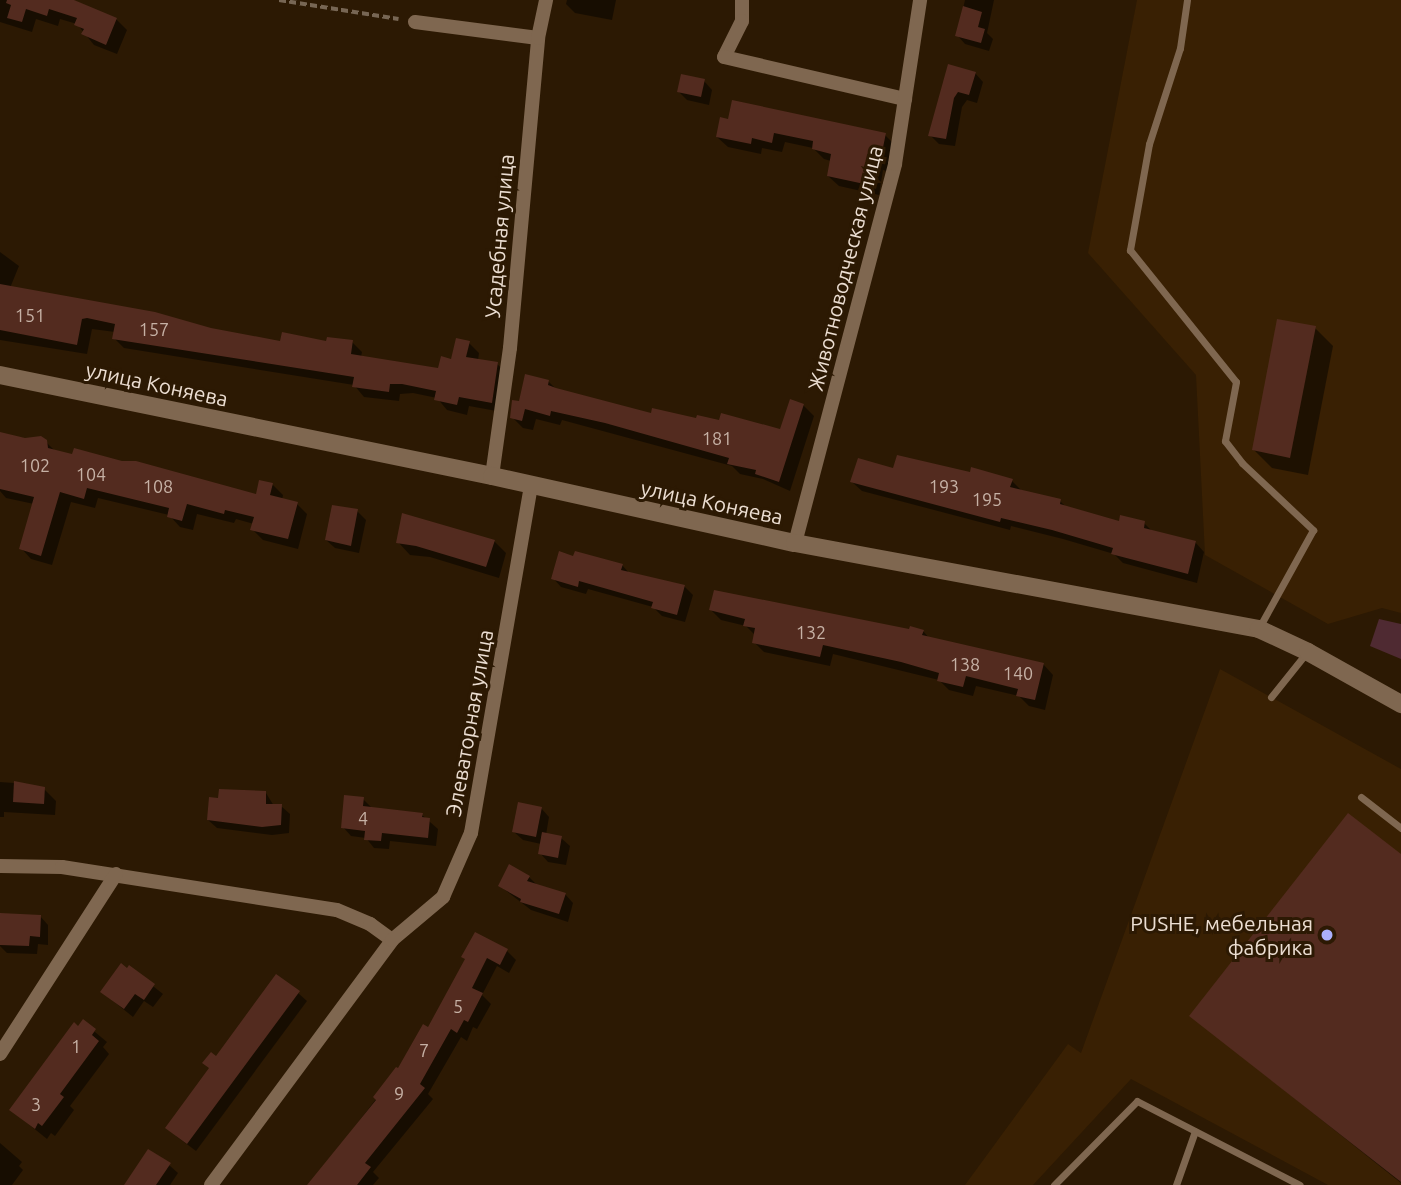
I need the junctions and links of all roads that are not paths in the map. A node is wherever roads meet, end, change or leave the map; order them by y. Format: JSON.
{"nodes":[{"id":1,"x":546,"y":0,"type":"edge"},
{"id":2,"x":742,"y":0,"type":"edge"},
{"id":3,"x":920,"y":0,"type":"edge"},
{"id":4,"x":1187,"y":0,"type":"edge"},
{"id":5,"x":415,"y":22,"type":"road end"},
{"id":6,"x":538,"y":38,"type":"junction"},
{"id":7,"x":905,"y":99,"type":"junction"},
{"id":8,"x":0,"y":375,"type":"edge"},
{"id":9,"x":492,"y":476,"type":"junction"},
{"id":10,"x":531,"y":486,"type":"junction"},
{"id":11,"x":795,"y":544,"type":"junction"},
{"id":12,"x":1259,"y":629,"type":"junction"},
{"id":13,"x":1308,"y":652,"type":"junction"},
{"id":14,"x":1271,"y":697,"type":"dead end"},
{"id":15,"x":1401,"y":704,"type":"edge"},
{"id":16,"x":1361,"y":797,"type":"dead end"},
{"id":17,"x":1401,"y":828,"type":"edge"},
{"id":18,"x":0,"y":866,"type":"edge"},
{"id":19,"x":117,"y":874,"type":"junction"},
{"id":20,"x":393,"y":940,"type":"junction"},
{"id":21,"x":0,"y":1054,"type":"edge"},
{"id":22,"x":1195,"y":1131,"type":"junction"},
{"id":23,"x":211,"y":1185,"type":"edge"},
{"id":24,"x":1054,"y":1185,"type":"edge"},
{"id":25,"x":1176,"y":1185,"type":"edge"},
{"id":26,"x":1300,"y":1185,"type":"edge"}],
"edges":[{"from":1,"to":6,"type":"street","name":"Усадебная улица"},
{"from":2,"to":7,"type":"street"},
{"from":3,"to":7,"type":"street","name":"Животноводческая улица"},
{"from":4,"to":12,"type":"lane"},
{"from":5,"to":6,"type":"street"},
{"from":6,"to":9,"type":"street","name":"Усадебная улица"},
{"from":7,"to":11,"type":"street","name":"Животноводческая улица"},
{"from":8,"to":9,"type":"street","name":"улица Коняева"},
{"from":9,"to":10,"type":"street","name":"улица Коняева"},
{"from":10,"to":11,"type":"street","name":"улица Коняева"},
{"from":10,"to":20,"type":"street","name":"Элеваторная улица"},
{"from":11,"to":12,"type":"street","name":"улица Коняева"},
{"from":12,"to":13,"type":"street","name":"улица Коняева"},
{"from":13,"to":14,"type":"lane"},
{"from":13,"to":15,"type":"street","name":"улица Коняева"},
{"from":16,"to":17,"type":"lane"},
{"from":18,"to":19,"type":"street"},
{"from":19,"to":20,"type":"street"},
{"from":19,"to":21,"type":"street"},
{"from":20,"to":23,"type":"street","name":"Элеваторная улица"},
{"from":22,"to":24,"type":"lane"},
{"from":22,"to":25,"type":"lane"},
{"from":22,"to":26,"type":"lane"}]}
